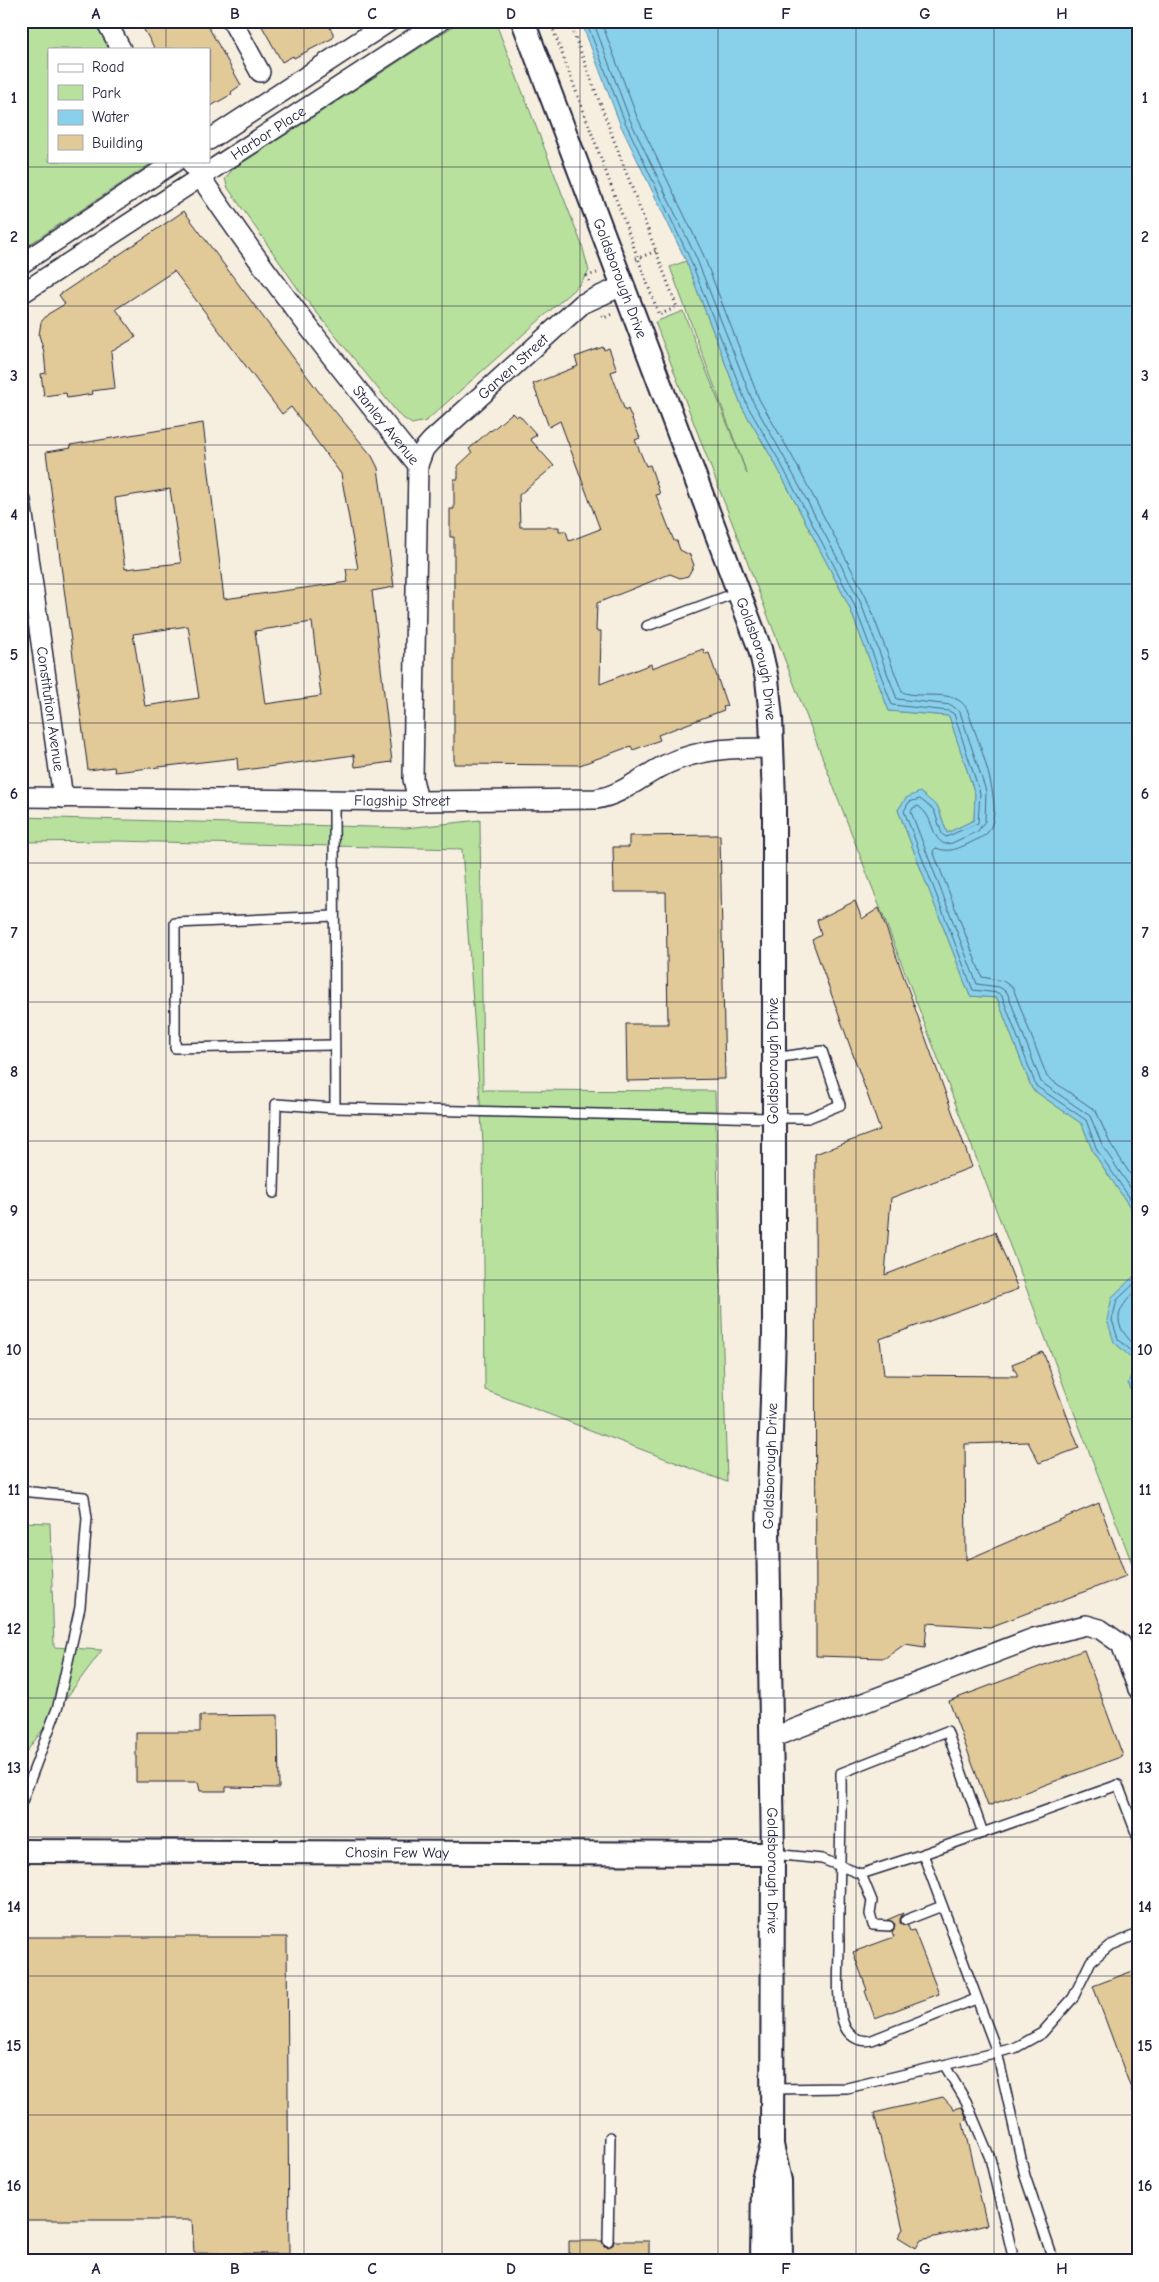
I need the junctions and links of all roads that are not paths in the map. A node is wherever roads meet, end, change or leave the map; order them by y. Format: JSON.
{"nodes":[{"id":1,"x":106,"y":21,"type":"edge"},
{"id":2,"x":232,"y":21,"type":"edge"},
{"id":3,"x":390,"y":21,"type":"edge"},
{"id":4,"x":400,"y":21,"type":"edge"},
{"id":5,"x":440,"y":21,"type":"edge"},
{"id":6,"x":523,"y":21,"type":"edge"},
{"id":7,"x":412,"y":40,"type":"junction"},
{"id":8,"x":120,"y":48,"type":"edge"},
{"id":9,"x":260,"y":72,"type":"dead end"},
{"id":10,"x":210,"y":139,"type":"edge"},
{"id":11,"x":174,"y":162,"type":"edge"},
{"id":12,"x":191,"y":162,"type":"edge"},
{"id":13,"x":200,"y":178,"type":"junction"},
{"id":14,"x":21,"y":264,"type":"edge"},
{"id":15,"x":622,"y":286,"type":"junction"},
{"id":16,"x":21,"y":294,"type":"edge"},
{"id":17,"x":418,"y":465,"type":"junction"},
{"id":18,"x":21,"y":501,"type":"edge"},
{"id":19,"x":738,"y":592,"type":"junction"},
{"id":20,"x":648,"y":626,"type":"dead end"},
{"id":21,"x":773,"y":748,"type":"junction"},
{"id":22,"x":21,"y":797,"type":"edge"},
{"id":23,"x":63,"y":798,"type":"junction"},
{"id":24,"x":334,"y":800,"type":"junction"},
{"id":25,"x":418,"y":801,"type":"junction"},
{"id":26,"x":334,"y":916,"type":"junction"},
{"id":27,"x":334,"y":1045,"type":"junction"},
{"id":28,"x":774,"y":1058,"type":"junction"},
{"id":29,"x":335,"y":1108,"type":"junction"},
{"id":30,"x":773,"y":1118,"type":"junction"},
{"id":31,"x":274,"y":1194,"type":"dead end"},
{"id":32,"x":21,"y":1491,"type":"edge"},
{"id":33,"x":1138,"y":1689,"type":"edge"},
{"id":34,"x":771,"y":1738,"type":"junction"},
{"id":35,"x":21,"y":1804,"type":"edge"},
{"id":36,"x":983,"y":1833,"type":"junction"},
{"id":37,"x":1138,"y":1838,"type":"edge"},
{"id":38,"x":21,"y":1851,"type":"edge"},
{"id":39,"x":774,"y":1854,"type":"junction"},
{"id":40,"x":923,"y":1854,"type":"junction"},
{"id":41,"x":838,"y":1866,"type":"junction"},
{"id":42,"x":861,"y":1874,"type":"junction"},
{"id":43,"x":942,"y":1906,"type":"junction"},
{"id":44,"x":906,"y":1920,"type":"dead end"},
{"id":45,"x":890,"y":1926,"type":"dead end"},
{"id":46,"x":1138,"y":1934,"type":"edge"},
{"id":47,"x":976,"y":1999,"type":"junction"},
{"id":48,"x":997,"y":2052,"type":"junction"},
{"id":49,"x":945,"y":2066,"type":"junction"},
{"id":50,"x":772,"y":2089,"type":"junction"},
{"id":51,"x":610,"y":2137,"type":"dead end"},
{"id":52,"x":772,"y":2145,"type":"junction"},
{"id":53,"x":608,"y":2241,"type":"dead end"},
{"id":54,"x":1052,"y":2256,"type":"dead end"},
{"id":55,"x":762,"y":2261,"type":"edge"},
{"id":56,"x":781,"y":2261,"type":"edge"},
{"id":57,"x":1014,"y":2261,"type":"edge"}],
"edges":[{"from":1,"to":8,"type":"street"},
{"from":2,"to":9,"type":"street"},
{"from":3,"to":10,"type":"street","name":"Harbor Place"},
{"from":4,"to":7,"type":"street"},
{"from":5,"to":7,"type":"street","name":"Harbor Place"},
{"from":6,"to":15,"type":"street","name":"Goldsborough Drive"},
{"from":7,"to":13,"type":"street","name":"Harbor Place"},
{"from":11,"to":14,"type":"street"},
{"from":12,"to":13,"type":"street","name":"Stanley Avenue"},
{"from":13,"to":16,"type":"street","name":"Harbor Place"},
{"from":13,"to":17,"type":"street","name":"Stanley Avenue"},
{"from":15,"to":17,"type":"street","name":"Garven Street"},
{"from":15,"to":19,"type":"street","name":"Goldsborough Drive"},
{"from":17,"to":25,"type":"street","name":"Stanley Avenue"},
{"from":18,"to":23,"type":"street","name":"Constitution Avenue"},
{"from":19,"to":20,"type":"lane"},
{"from":19,"to":21,"type":"street","name":"Goldsborough Drive"},
{"from":21,"to":25,"type":"street","name":"Flagship Street"},
{"from":21,"to":28,"type":"street","name":"Goldsborough Drive"},
{"from":22,"to":23,"type":"street","name":"Flagship Street"},
{"from":23,"to":24,"type":"street","name":"Flagship Street"},
{"from":24,"to":25,"type":"street","name":"Flagship Street"},
{"from":24,"to":26,"type":"lane"},
{"from":26,"to":27,"type":"lane"},
{"from":26,"to":27,"type":"lane"},
{"from":27,"to":29,"type":"lane"},
{"from":28,"to":30,"type":"street","name":"Goldsborough Drive"},
{"from":28,"to":30,"type":"lane"},
{"from":29,"to":30,"type":"lane"},
{"from":29,"to":31,"type":"lane"},
{"from":30,"to":34,"type":"street","name":"Goldsborough Drive"},
{"from":32,"to":35,"type":"lane"},
{"from":33,"to":34,"type":"street"},
{"from":34,"to":39,"type":"street","name":"Goldsborough Drive"},
{"from":36,"to":37,"type":"lane"},
{"from":36,"to":40,"type":"lane"},
{"from":36,"to":41,"type":"lane"},
{"from":38,"to":39,"type":"street","name":"Chosin Few Way"},
{"from":39,"to":41,"type":"lane"},
{"from":39,"to":50,"type":"street","name":"Goldsborough Drive"},
{"from":40,"to":42,"type":"lane"},
{"from":40,"to":43,"type":"lane"},
{"from":41,"to":42,"type":"lane"},
{"from":41,"to":47,"type":"lane"},
{"from":42,"to":45,"type":"lane"},
{"from":43,"to":44,"type":"lane"},
{"from":43,"to":47,"type":"lane"},
{"from":46,"to":48,"type":"lane"},
{"from":47,"to":48,"type":"lane"},
{"from":48,"to":49,"type":"lane"},
{"from":48,"to":54,"type":"lane"},
{"from":49,"to":50,"type":"lane"},
{"from":49,"to":57,"type":"lane"},
{"from":50,"to":52,"type":"street","name":"Goldsborough Drive"},
{"from":51,"to":53,"type":"lane"},
{"from":52,"to":55,"type":"street","name":"Goldsborough Drive"},
{"from":52,"to":56,"type":"street","name":"Goldsborough Drive"}]}
